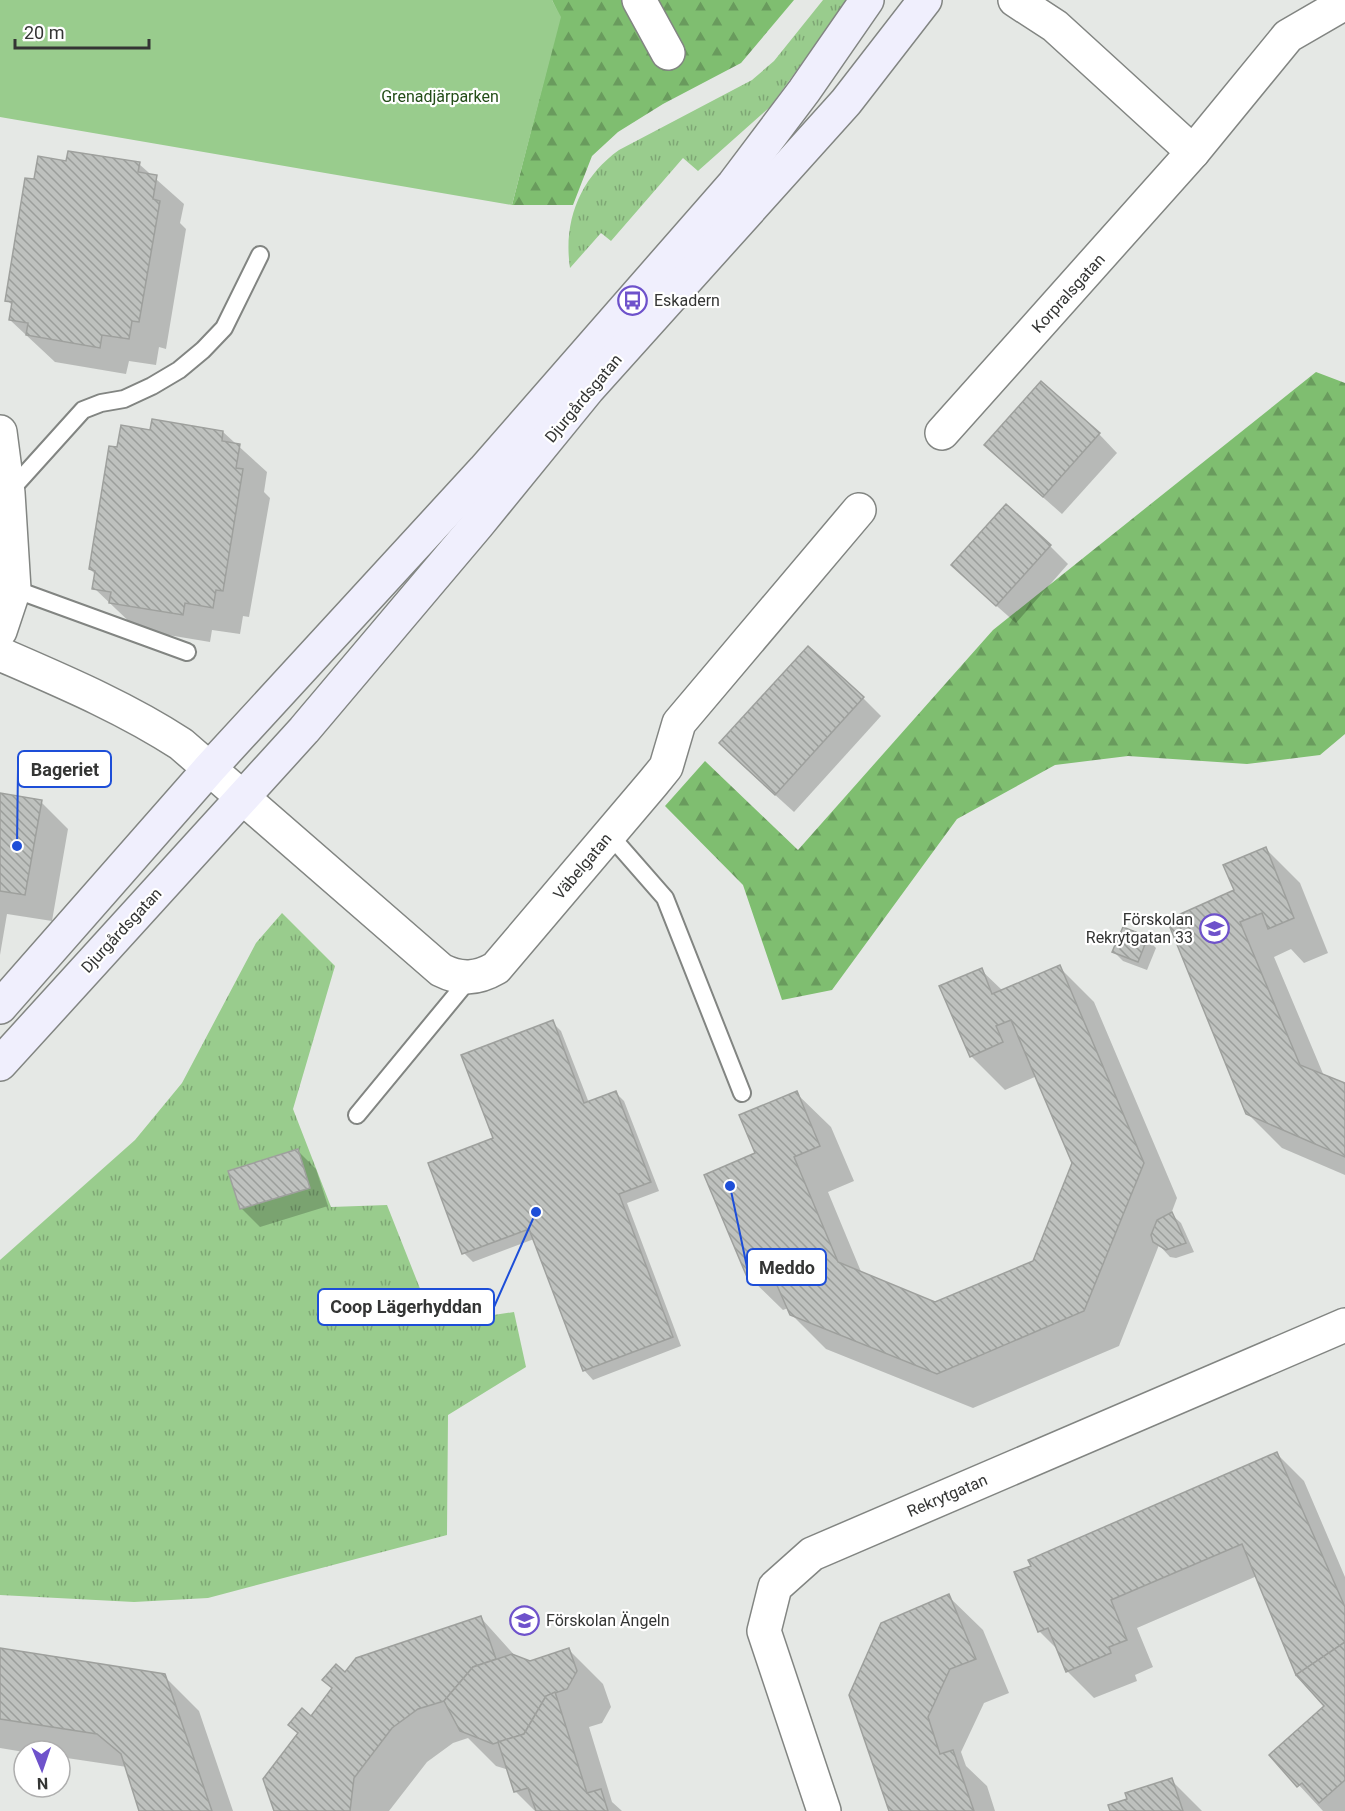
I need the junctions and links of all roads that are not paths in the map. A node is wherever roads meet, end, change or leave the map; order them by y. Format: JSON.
{"nodes":[{"id":1,"x":639,"y":0,"type":"edge"},
{"id":2,"x":867,"y":0,"type":"edge"},
{"id":3,"x":925,"y":0,"type":"edge"},
{"id":4,"x":1015,"y":0,"type":"edge"},
{"id":5,"x":1345,"y":3,"type":"edge"},
{"id":6,"x":668,"y":54,"type":"dead end"},
{"id":7,"x":1193,"y":152,"type":"junction"},
{"id":8,"x":260,"y":255,"type":"dead end"},
{"id":9,"x":0,"y":432,"type":"edge"},
{"id":10,"x":942,"y":433,"type":"dead end"},
{"id":11,"x":8,"y":493,"type":"junction"},
{"id":12,"x":860,"y":510,"type":"dead end"},
{"id":13,"x":14,"y":589,"type":"junction"},
{"id":14,"x":0,"y":631,"type":"edge"},
{"id":15,"x":187,"y":652,"type":"dead end"},
{"id":16,"x":0,"y":654,"type":"edge"},
{"id":17,"x":210,"y":768,"type":"junction"},
{"id":18,"x":243,"y":797,"type":"junction"},
{"id":19,"x":609,"y":834,"type":"junction"},
{"id":20,"x":470,"y":978,"type":"junction"},
{"id":21,"x":0,"y":1007,"type":"edge"},
{"id":22,"x":0,"y":1064,"type":"edge"},
{"id":23,"x":742,"y":1093,"type":"dead end"},
{"id":24,"x":357,"y":1115,"type":"dead end"},
{"id":25,"x":1345,"y":1325,"type":"edge"},
{"id":26,"x":824,"y":1811,"type":"edge"}],
"edges":[{"from":1,"to":6,"type":"street"},
{"from":2,"to":17,"type":"main road","name":"Djurgårdsgatan"},
{"from":3,"to":18,"type":"main road","name":"Djurgårdsgatan"},
{"from":4,"to":7,"type":"street"},
{"from":5,"to":7,"type":"street","name":"Korpralsgatan"},
{"from":7,"to":10,"type":"street","name":"Korpralsgatan"},
{"from":8,"to":11,"type":"lane"},
{"from":9,"to":11,"type":"street"},
{"from":11,"to":13,"type":"street"},
{"from":12,"to":19,"type":"street","name":"Väbelgatan"},
{"from":13,"to":14,"type":"street"},
{"from":13,"to":15,"type":"lane"},
{"from":16,"to":17,"type":"street"},
{"from":17,"to":18,"type":"street"},
{"from":17,"to":21,"type":"main road","name":"Djurgårdsgatan"},
{"from":18,"to":20,"type":"street"},
{"from":18,"to":22,"type":"main road","name":"Djurgårdsgatan"},
{"from":19,"to":20,"type":"street","name":"Väbelgatan"},
{"from":19,"to":23,"type":"lane"},
{"from":20,"to":24,"type":"lane"},
{"from":25,"to":26,"type":"street","name":"Rekrytgatan"}]}
